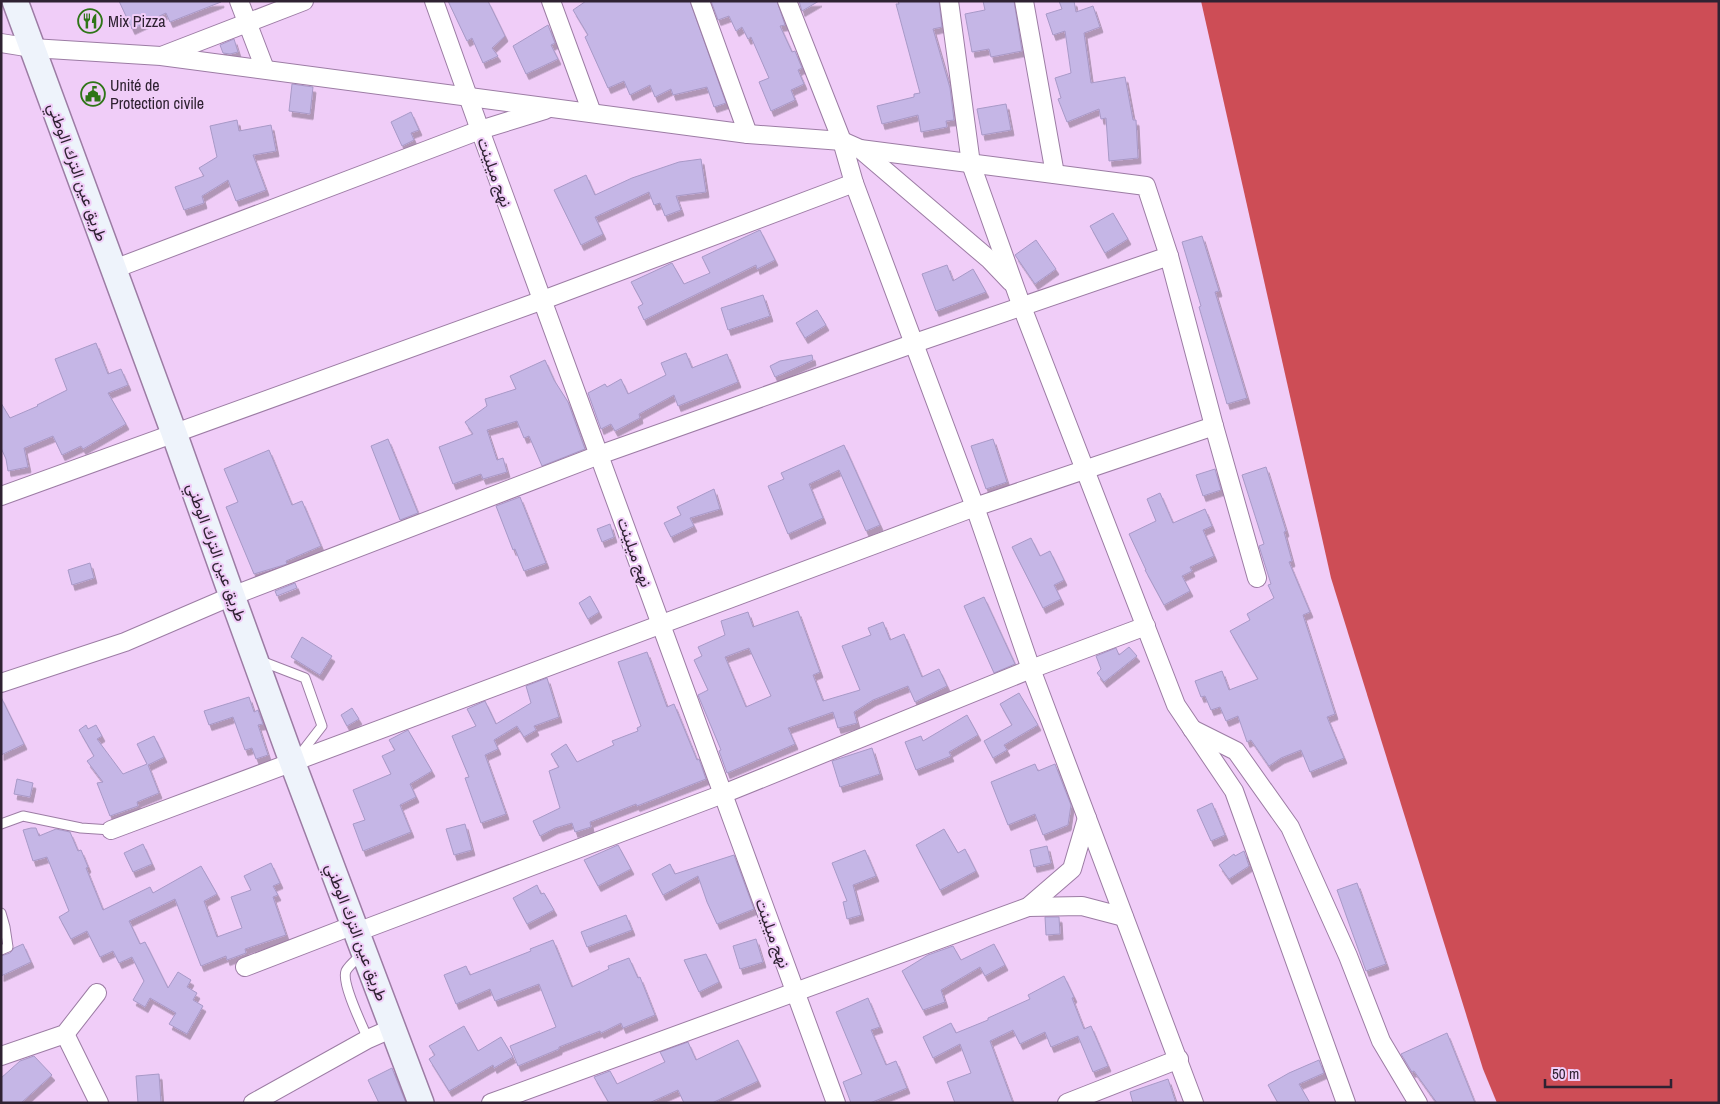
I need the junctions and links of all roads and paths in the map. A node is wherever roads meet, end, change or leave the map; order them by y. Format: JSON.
{"nodes":[{"id":1,"x":15,"y":1,"type":"edge"},
{"id":2,"x":239,"y":1,"type":"edge"},
{"id":3,"x":304,"y":1,"type":"edge"},
{"id":4,"x":434,"y":1,"type":"edge"},
{"id":5,"x":551,"y":1,"type":"edge"},
{"id":6,"x":700,"y":1,"type":"edge"},
{"id":7,"x":787,"y":1,"type":"edge"},
{"id":8,"x":949,"y":1,"type":"edge"},
{"id":9,"x":1024,"y":1,"type":"edge"},
{"id":10,"x":246,"y":23,"type":"junction"},
{"id":11,"x":1,"y":43,"type":"edge"},
{"id":12,"x":32,"y":48,"type":"junction"},
{"id":13,"x":161,"y":56,"type":"junction"},
{"id":14,"x":265,"y":69,"type":"junction"},
{"id":15,"x":469,"y":97,"type":"junction"},
{"id":16,"x":550,"y":108,"type":"junction"},
{"id":17,"x":592,"y":113,"type":"junction"},
{"id":18,"x":480,"y":130,"type":"junction"},
{"id":19,"x":748,"y":134,"type":"junction"},
{"id":20,"x":842,"y":141,"type":"junction"},
{"id":21,"x":860,"y":149,"type":"junction"},
{"id":22,"x":971,"y":164,"type":"junction"},
{"id":23,"x":1055,"y":174,"type":"junction"},
{"id":24,"x":854,"y":182,"type":"junction"},
{"id":25,"x":1169,"y":256,"type":"junction"},
{"id":26,"x":114,"y":269,"type":"junction"},
{"id":27,"x":1016,"y":288,"type":"junction"},
{"id":28,"x":543,"y":300,"type":"junction"},
{"id":29,"x":1022,"y":307,"type":"junction"},
{"id":30,"x":915,"y":343,"type":"junction"},
{"id":31,"x":1214,"y":426,"type":"junction"},
{"id":32,"x":174,"y":433,"type":"junction"},
{"id":33,"x":599,"y":454,"type":"junction"},
{"id":34,"x":1085,"y":471,"type":"junction"},
{"id":35,"x":2,"y":497,"type":"edge"},
{"id":36,"x":975,"y":507,"type":"junction"},
{"id":37,"x":1257,"y":578,"type":"dead end"},
{"id":38,"x":232,"y":596,"type":"junction"},
{"id":39,"x":662,"y":625,"type":"junction"},
{"id":40,"x":1146,"y":626,"type":"junction"},
{"id":41,"x":255,"y":659,"type":"junction"},
{"id":42,"x":1031,"y":670,"type":"junction"},
{"id":43,"x":1,"y":683,"type":"edge"},
{"id":44,"x":1192,"y":728,"type":"junction"},
{"id":45,"x":293,"y":764,"type":"junction"},
{"id":46,"x":723,"y":794,"type":"junction"},
{"id":47,"x":1088,"y":818,"type":"junction"},
{"id":48,"x":1,"y":824,"type":"edge"},
{"id":49,"x":112,"y":830,"type":"joint"},
{"id":50,"x":1028,"y":906,"type":"junction"},
{"id":51,"x":1,"y":913,"type":"edge"},
{"id":52,"x":1124,"y":917,"type":"junction"},
{"id":53,"x":358,"y":936,"type":"junction"},
{"id":54,"x":1,"y":950,"type":"edge"},
{"id":55,"x":245,"y":967,"type":"dead end"},
{"id":56,"x":795,"y":992,"type":"junction"},
{"id":57,"x":97,"y":993,"type":"dead end"},
{"id":58,"x":393,"y":1028,"type":"junction"},
{"id":59,"x":65,"y":1034,"type":"junction"},
{"id":60,"x":368,"y":1039,"type":"junction"},
{"id":61,"x":1,"y":1056,"type":"edge"},
{"id":62,"x":1178,"y":1059,"type":"junction"},
{"id":63,"x":100,"y":1103,"type":"edge"},
{"id":64,"x":253,"y":1103,"type":"edge"},
{"id":65,"x":421,"y":1103,"type":"edge"},
{"id":66,"x":491,"y":1103,"type":"edge"},
{"id":67,"x":836,"y":1103,"type":"edge"},
{"id":68,"x":1067,"y":1103,"type":"edge"},
{"id":69,"x":1194,"y":1103,"type":"edge"},
{"id":70,"x":1346,"y":1103,"type":"edge"},
{"id":71,"x":1418,"y":1103,"type":"edge"}],
"edges":[{"from":1,"to":12,"type":"main road","name":"طريق عين الترك الوطني"},
{"from":2,"to":10,"type":"street"},
{"from":3,"to":10,"type":"street"},
{"from":4,"to":15,"type":"street","name":"نهج ميلينت"},
{"from":5,"to":17,"type":"street"},
{"from":6,"to":19,"type":"street"},
{"from":7,"to":20,"type":"street"},
{"from":8,"to":22,"type":"street"},
{"from":9,"to":23,"type":"street"},
{"from":10,"to":13,"type":"street"},
{"from":10,"to":14,"type":"street"},
{"from":11,"to":12,"type":"street"},
{"from":12,"to":13,"type":"street"},
{"from":12,"to":26,"type":"main road","name":"طريق عين الترك الوطني"},
{"from":13,"to":14,"type":"street"},
{"from":14,"to":15,"type":"street"},
{"from":15,"to":16,"type":"street"},
{"from":15,"to":18,"type":"street","name":"نهج ميلينت"},
{"from":16,"to":17,"type":"street"},
{"from":16,"to":18,"type":"street"},
{"from":17,"to":19,"type":"street"},
{"from":18,"to":26,"type":"street"},
{"from":18,"to":28,"type":"street","name":"نهج ميلينت"},
{"from":19,"to":20,"type":"street"},
{"from":20,"to":21,"type":"street"},
{"from":20,"to":24,"type":"street"},
{"from":21,"to":22,"type":"street"},
{"from":21,"to":27,"type":"street"},
{"from":22,"to":23,"type":"street"},
{"from":22,"to":27,"type":"street"},
{"from":23,"to":25,"type":"street"},
{"from":24,"to":28,"type":"street"},
{"from":24,"to":30,"type":"street"},
{"from":25,"to":29,"type":"street"},
{"from":25,"to":31,"type":"street"},
{"from":26,"to":32,"type":"main road","name":"طريق عين الترك الوطني"},
{"from":27,"to":29,"type":"street"},
{"from":28,"to":32,"type":"street"},
{"from":28,"to":33,"type":"street","name":"نهج ميلينت"},
{"from":29,"to":30,"type":"street"},
{"from":29,"to":34,"type":"street"},
{"from":30,"to":33,"type":"street"},
{"from":30,"to":36,"type":"street"},
{"from":31,"to":34,"type":"street"},
{"from":31,"to":37,"type":"street"},
{"from":32,"to":35,"type":"street"},
{"from":32,"to":38,"type":"main road","name":"طريق عين الترك الوطني"},
{"from":33,"to":38,"type":"street"},
{"from":33,"to":39,"type":"street","name":"نهج ميلينت"},
{"from":34,"to":36,"type":"street"},
{"from":34,"to":40,"type":"street"},
{"from":36,"to":39,"type":"street"},
{"from":36,"to":42,"type":"street"},
{"from":38,"to":41,"type":"main road","name":"طريق عين الترك الوطني"},
{"from":38,"to":43,"type":"street"},
{"from":39,"to":45,"type":"street"},
{"from":39,"to":46,"type":"street","name":"نهج ميلينت"},
{"from":40,"to":42,"type":"street"},
{"from":40,"to":44,"type":"street"},
{"from":41,"to":45,"type":"main road","name":"طريق عين الترك الوطني"},
{"from":41,"to":45,"type":"lane"},
{"from":42,"to":46,"type":"street"},
{"from":42,"to":47,"type":"street"},
{"from":44,"to":70,"type":"street"},
{"from":44,"to":71,"type":"street"},
{"from":45,"to":49,"type":"street"},
{"from":45,"to":53,"type":"main road","name":"طريق عين الترك الوطني"},
{"from":46,"to":53,"type":"street"},
{"from":46,"to":56,"type":"street","name":"نهج ميلينت"},
{"from":47,"to":50,"type":"street"},
{"from":47,"to":52,"type":"street"},
{"from":48,"to":49,"type":"lane"},
{"from":50,"to":52,"type":"street"},
{"from":50,"to":56,"type":"street"},
{"from":51,"to":54,"type":"lane"},
{"from":52,"to":62,"type":"street"},
{"from":53,"to":55,"type":"street"},
{"from":53,"to":58,"type":"main road","name":"طريق عين الترك الوطني"},
{"from":53,"to":60,"type":"lane"},
{"from":56,"to":66,"type":"street"},
{"from":56,"to":67,"type":"street","name":"نهج ميلينت"},
{"from":57,"to":59,"type":"street"},
{"from":58,"to":60,"type":"street"},
{"from":58,"to":65,"type":"main road","name":"طريق عين الترك الوطني"},
{"from":59,"to":61,"type":"street"},
{"from":59,"to":63,"type":"street"},
{"from":60,"to":64,"type":"street"},
{"from":62,"to":68,"type":"street"},
{"from":62,"to":69,"type":"street"}]}
